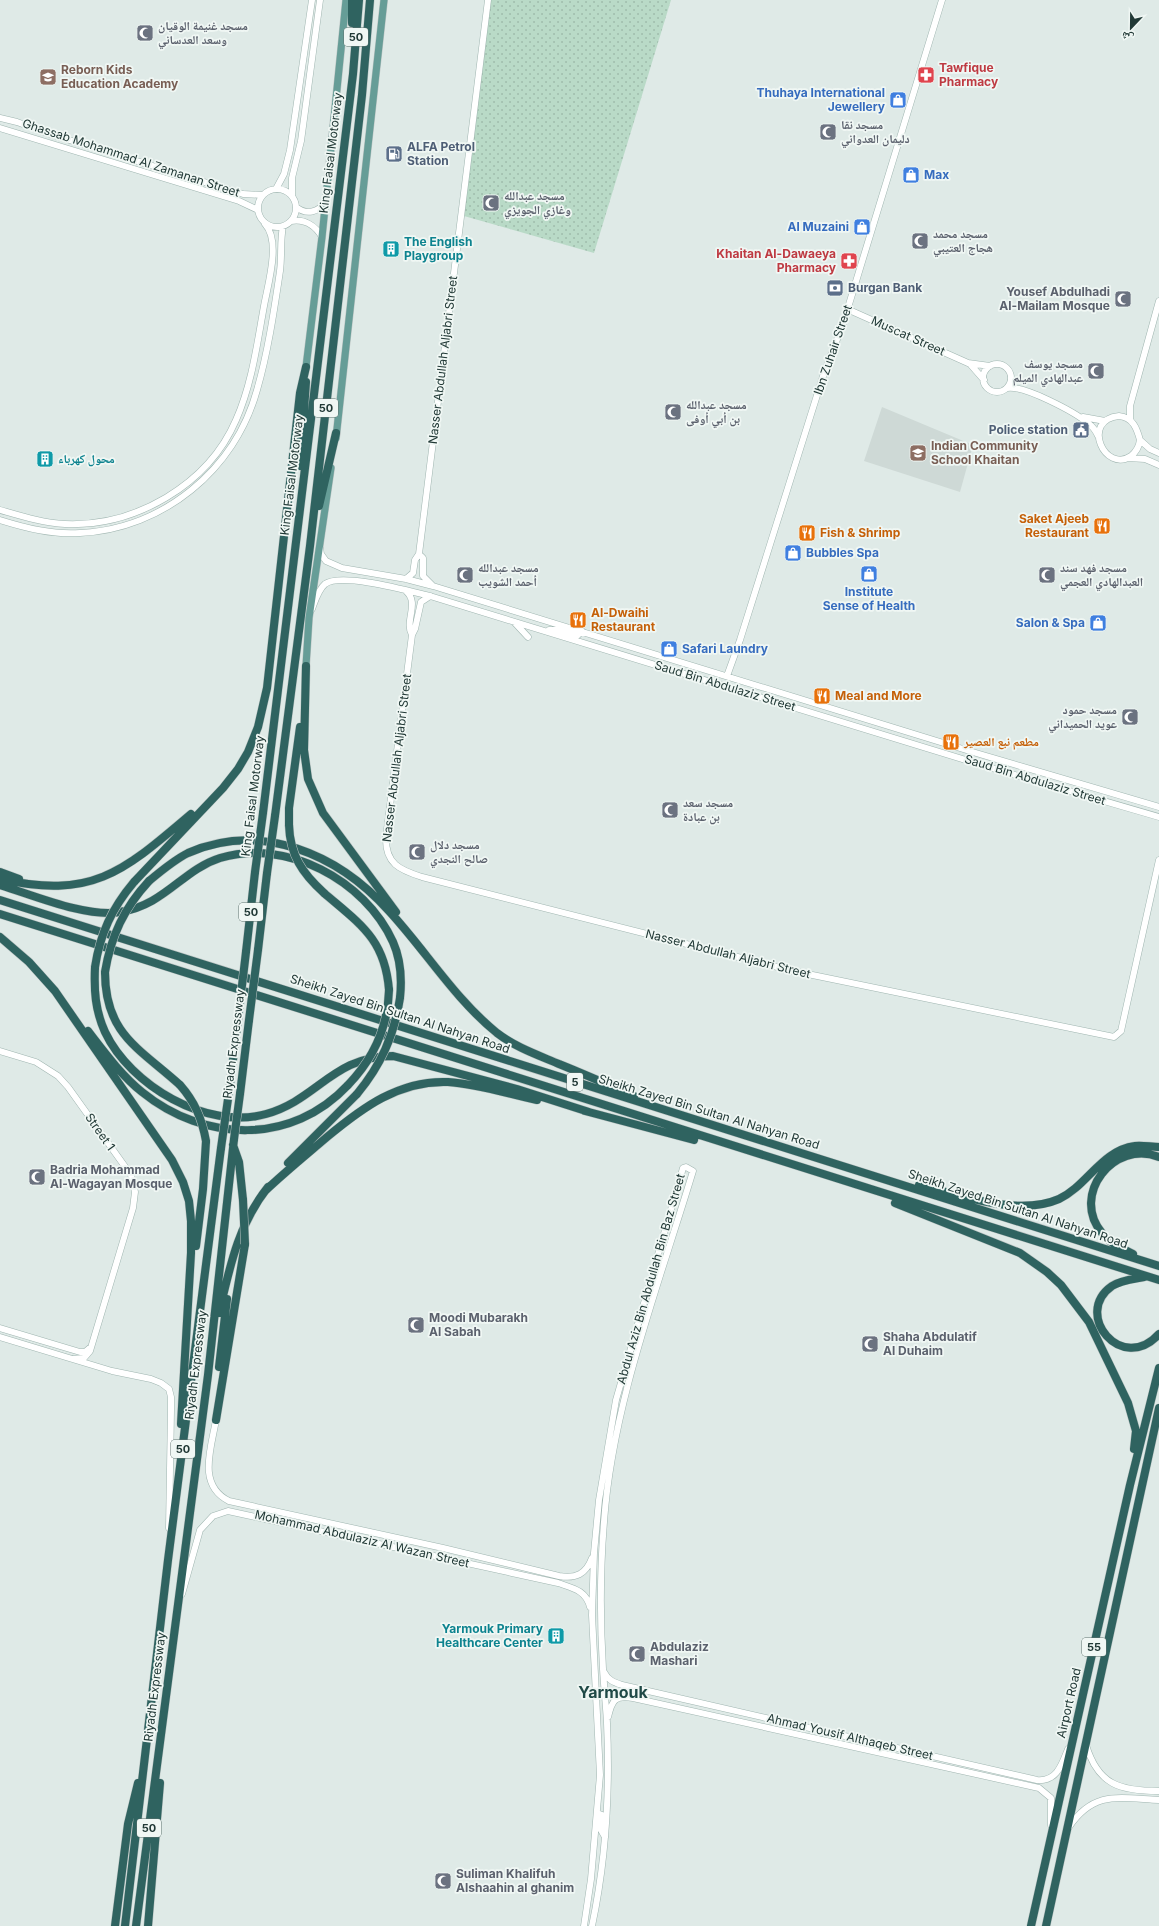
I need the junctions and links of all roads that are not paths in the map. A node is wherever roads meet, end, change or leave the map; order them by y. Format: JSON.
{"nodes":[{"id":1,"x":312,"y":0,"type":"edge"},
{"id":2,"x":320,"y":0,"type":"edge"},
{"id":3,"x":346,"y":0,"type":"edge"},
{"id":4,"x":352,"y":0,"type":"edge"},
{"id":5,"x":359,"y":0,"type":"edge"},
{"id":6,"x":370,"y":0,"type":"edge"},
{"id":7,"x":384,"y":0,"type":"edge"},
{"id":8,"x":488,"y":0,"type":"edge"},
{"id":9,"x":942,"y":0,"type":"edge"},
{"id":10,"x":310,"y":10,"type":"junction"},
{"id":11,"x":314,"y":40,"type":"junction"},
{"id":12,"x":353,"y":74,"type":"junction"},
{"id":13,"x":0,"y":118,"type":"edge"},
{"id":14,"x":13,"y":121,"type":"junction"},
{"id":15,"x":24,"y":124,"type":"junction"},
{"id":16,"x":0,"y":128,"type":"edge"},
{"id":17,"x":9,"y":132,"type":"junction"},
{"id":18,"x":19,"y":134,"type":"junction"},
{"id":19,"x":276,"y":189,"type":"junction"},
{"id":20,"x":263,"y":195,"type":"junction"},
{"id":21,"x":292,"y":196,"type":"junction"},
{"id":22,"x":325,"y":201,"type":"junction"},
{"id":23,"x":296,"y":207,"type":"junction"},
{"id":24,"x":258,"y":210,"type":"junction"},
{"id":25,"x":291,"y":221,"type":"junction"},
{"id":26,"x":265,"y":224,"type":"junction"},
{"id":27,"x":283,"y":226,"type":"junction"},
{"id":28,"x":322,"y":237,"type":"junction"},
{"id":29,"x":1159,"y":301,"type":"edge"},
{"id":30,"x":847,"y":309,"type":"junction"},
{"id":31,"x":968,"y":363,"type":"junction"},
{"id":32,"x":990,"y":366,"type":"junction"},
{"id":33,"x":306,"y":367,"type":"junction"},
{"id":34,"x":1011,"y":375,"type":"junction"},
{"id":35,"x":984,"y":380,"type":"junction"},
{"id":36,"x":1007,"y":388,"type":"junction"},
{"id":37,"x":1023,"y":389,"type":"junction"},
{"id":38,"x":1130,"y":406,"type":"junction"},
{"id":39,"x":1074,"y":414,"type":"junction"},
{"id":40,"x":1119,"y":416,"type":"junction"},
{"id":41,"x":1130,"y":420,"type":"junction"},
{"id":42,"x":1105,"y":421,"type":"junction"},
{"id":43,"x":336,"y":433,"type":"junction"},
{"id":44,"x":1098,"y":436,"type":"junction"},
{"id":45,"x":1140,"y":440,"type":"junction"},
{"id":46,"x":1159,"y":453,"type":"edge"},
{"id":47,"x":1127,"y":458,"type":"junction"},
{"id":48,"x":1159,"y":464,"type":"edge"},
{"id":49,"x":0,"y":510,"type":"edge"},
{"id":50,"x":299,"y":515,"type":"junction"},
{"id":51,"x":0,"y":520,"type":"edge"},
{"id":52,"x":310,"y":546,"type":"junction"},
{"id":53,"x":320,"y":546,"type":"junction"},
{"id":54,"x":419,"y":554,"type":"junction"},
{"id":55,"x":375,"y":574,"type":"junction"},
{"id":56,"x":406,"y":579,"type":"junction"},
{"id":57,"x":373,"y":584,"type":"junction"},
{"id":58,"x":433,"y":586,"type":"junction"},
{"id":59,"x":406,"y":591,"type":"junction"},
{"id":60,"x":430,"y":596,"type":"junction"},
{"id":61,"x":309,"y":618,"type":"junction"},
{"id":62,"x":512,"y":621,"type":"junction"},
{"id":63,"x":546,"y":631,"type":"junction"},
{"id":64,"x":582,"y":631,"type":"junction"},
{"id":65,"x":412,"y":634,"type":"junction"},
{"id":66,"x":590,"y":634,"type":"junction"},
{"id":67,"x":528,"y":637,"type":"dead end"},
{"id":68,"x":587,"y":644,"type":"junction"},
{"id":69,"x":306,"y":666,"type":"junction"},
{"id":70,"x":727,"y":676,"type":"junction"},
{"id":71,"x":936,"y":741,"type":"junction"},
{"id":72,"x":948,"y":744,"type":"junction"},
{"id":73,"x":933,"y":750,"type":"junction"},
{"id":74,"x":942,"y":753,"type":"junction"},
{"id":75,"x":223,"y":788,"type":"junction"},
{"id":76,"x":1114,"y":794,"type":"junction"},
{"id":77,"x":1126,"y":798,"type":"junction"},
{"id":78,"x":1112,"y":803,"type":"junction"},
{"id":79,"x":1123,"y":806,"type":"junction"},
{"id":80,"x":1159,"y":807,"type":"edge"},
{"id":81,"x":1159,"y":817,"type":"edge"},
{"id":82,"x":1159,"y":860,"type":"edge"},
{"id":83,"x":0,"y":872,"type":"edge"},
{"id":84,"x":0,"y":879,"type":"edge"},
{"id":85,"x":0,"y":885,"type":"edge"},
{"id":86,"x":37,"y":886,"type":"junction"},
{"id":87,"x":0,"y":900,"type":"edge"},
{"id":88,"x":0,"y":914,"type":"edge"},
{"id":89,"x":0,"y":937,"type":"edge"},
{"id":90,"x":258,"y":950,"type":"joint"},
{"id":91,"x":246,"y":952,"type":"joint"},
{"id":92,"x":58,"y":996,"type":"junction"},
{"id":93,"x":462,"y":1001,"type":"junction"},
{"id":94,"x":0,"y":1051,"type":"edge"},
{"id":95,"x":589,"y":1112,"type":"junction"},
{"id":96,"x":669,"y":1112,"type":"junction"},
{"id":97,"x":234,"y":1142,"type":"junction"},
{"id":98,"x":729,"y":1146,"type":"junction"},
{"id":99,"x":1159,"y":1147,"type":"edge"},
{"id":100,"x":1159,"y":1157,"type":"edge"},
{"id":101,"x":849,"y":1168,"type":"junction"},
{"id":102,"x":843,"y":1181,"type":"junction"},
{"id":103,"x":265,"y":1191,"type":"junction"},
{"id":104,"x":231,"y":1263,"type":"junction"},
{"id":105,"x":1154,"y":1265,"type":"edge"},
{"id":106,"x":1148,"y":1277,"type":"junction"},
{"id":107,"x":1159,"y":1280,"type":"edge"},
{"id":108,"x":189,"y":1295,"type":"junction"},
{"id":109,"x":0,"y":1328,"type":"edge"},
{"id":110,"x":1159,"y":1334,"type":"edge"},
{"id":111,"x":0,"y":1337,"type":"edge"},
{"id":112,"x":91,"y":1346,"type":"junction"},
{"id":113,"x":71,"y":1350,"type":"junction"},
{"id":114,"x":71,"y":1358,"type":"junction"},
{"id":115,"x":1159,"y":1368,"type":"edge"},
{"id":116,"x":208,"y":1375,"type":"junction"},
{"id":117,"x":1159,"y":1408,"type":"edge"},
{"id":118,"x":612,"y":1419,"type":"junction"},
{"id":119,"x":216,"y":1420,"type":"junction"},
{"id":120,"x":617,"y":1435,"type":"junction"},
{"id":121,"x":1159,"y":1438,"type":"edge"},
{"id":122,"x":607,"y":1442,"type":"junction"},
{"id":123,"x":611,"y":1467,"type":"junction"},
{"id":124,"x":180,"y":1474,"type":"junction"},
{"id":125,"x":1145,"y":1477,"type":"junction"},
{"id":126,"x":1130,"y":1485,"type":"junction"},
{"id":127,"x":238,"y":1503,"type":"junction"},
{"id":128,"x":236,"y":1512,"type":"junction"},
{"id":129,"x":449,"y":1549,"type":"junction"},
{"id":130,"x":426,"y":1553,"type":"junction"},
{"id":131,"x":594,"y":1553,"type":"junction"},
{"id":132,"x":480,"y":1557,"type":"junction"},
{"id":133,"x":168,"y":1560,"type":"junction"},
{"id":134,"x":456,"y":1560,"type":"junction"},
{"id":135,"x":559,"y":1576,"type":"junction"},
{"id":136,"x":558,"y":1583,"type":"junction"},
{"id":137,"x":177,"y":1607,"type":"junction"},
{"id":138,"x":592,"y":1615,"type":"junction"},
{"id":139,"x":603,"y":1670,"type":"junction"},
{"id":140,"x":654,"y":1693,"type":"junction"},
{"id":141,"x":633,"y":1698,"type":"junction"},
{"id":142,"x":607,"y":1722,"type":"junction"},
{"id":143,"x":1075,"y":1730,"type":"junction"},
{"id":144,"x":162,"y":1731,"type":"junction"},
{"id":145,"x":858,"y":1739,"type":"junction"},
{"id":146,"x":1085,"y":1742,"type":"junction"},
{"id":147,"x":836,"y":1744,"type":"junction"},
{"id":148,"x":146,"y":1751,"type":"junction"},
{"id":149,"x":1037,"y":1780,"type":"junction"},
{"id":150,"x":1009,"y":1782,"type":"junction"},
{"id":151,"x":599,"y":1784,"type":"junction"},
{"id":152,"x":1159,"y":1793,"type":"edge"},
{"id":153,"x":1159,"y":1799,"type":"edge"},
{"id":154,"x":606,"y":1808,"type":"junction"},
{"id":155,"x":597,"y":1813,"type":"junction"},
{"id":156,"x":1067,"y":1830,"type":"junction"},
{"id":157,"x":605,"y":1837,"type":"junction"},
{"id":158,"x":1050,"y":1840,"type":"junction"},
{"id":159,"x":115,"y":1926,"type":"edge"},
{"id":160,"x":125,"y":1926,"type":"edge"},
{"id":161,"x":136,"y":1926,"type":"edge"},
{"id":162,"x":148,"y":1926,"type":"edge"},
{"id":163,"x":584,"y":1926,"type":"edge"},
{"id":164,"x":592,"y":1926,"type":"edge"},
{"id":165,"x":1031,"y":1926,"type":"edge"},
{"id":166,"x":1046,"y":1926,"type":"edge"}],
"edges":[{"from":1,"to":10,"type":"street"},
{"from":2,"to":11,"type":"street"},
{"from":3,"to":22,"type":"main road","name":"King Faisal Motorway"},
{"from":4,"to":12,"type":"highway"},
{"from":5,"to":12,"type":"highway","name":"King Faisal Motorway","number":"50"},
{"from":6,"to":52,"type":"highway","name":"King Faisal Motorway","number":"50"},
{"from":7,"to":43,"type":"main road"},
{"from":8,"to":54,"type":"street","name":"Nasser Abdullah Aljabri Street"},
{"from":9,"to":30,"type":"street","name":"Ibn Zuhair Street"},
{"from":10,"to":11,"type":"street"},
{"from":10,"to":19,"type":"street"},
{"from":11,"to":21,"type":"street"},
{"from":12,"to":50,"type":"highway","name":"King Faisal Motorway","number":"50"},
{"from":13,"to":14,"type":"street","name":"Ghassab Mohammad Al Zamanan Street"},
{"from":14,"to":15,"type":"street","name":"Ghassab Mohammad Al Zamanan Street"},
{"from":14,"to":17,"type":"street"},
{"from":15,"to":18,"type":"street"},
{"from":15,"to":20,"type":"street","name":"Ghassab Mohammad Al Zamanan Street"},
{"from":16,"to":17,"type":"street","name":"Ghassab Mohammad Al Zamanan Street"},
{"from":17,"to":18,"type":"street","name":"Ghassab Mohammad Al Zamanan Street"},
{"from":18,"to":24,"type":"street","name":"Ghassab Mohammad Al Zamanan Street"},
{"from":19,"to":20,"type":"street"},
{"from":19,"to":21,"type":"street"},
{"from":20,"to":24,"type":"street"},
{"from":21,"to":23,"type":"street"},
{"from":22,"to":23,"type":"street"},
{"from":22,"to":28,"type":"main road","name":"King Faisal Motorway"},
{"from":23,"to":25,"type":"street"},
{"from":24,"to":26,"type":"street"},
{"from":25,"to":27,"type":"street"},
{"from":25,"to":28,"type":"street"},
{"from":26,"to":27,"type":"street"},
{"from":26,"to":49,"type":"street"},
{"from":27,"to":51,"type":"street"},
{"from":28,"to":33,"type":"main road","name":"King Faisal Motorway"},
{"from":29,"to":38,"type":"street"},
{"from":30,"to":31,"type":"street","name":"Muscat Street"},
{"from":30,"to":70,"type":"street","name":"Ibn Zuhair Street"},
{"from":31,"to":32,"type":"street","name":"Muscat Street"},
{"from":31,"to":35,"type":"street","name":"Muscat Street"},
{"from":32,"to":34,"type":"street"},
{"from":32,"to":35,"type":"street"},
{"from":33,"to":50,"type":"highway"},
{"from":33,"to":75,"type":"highway"},
{"from":34,"to":36,"type":"street"},
{"from":34,"to":37,"type":"street"},
{"from":35,"to":36,"type":"street"},
{"from":36,"to":37,"type":"street"},
{"from":37,"to":39,"type":"street"},
{"from":38,"to":40,"type":"street"},
{"from":38,"to":41,"type":"street"},
{"from":39,"to":42,"type":"street"},
{"from":39,"to":44,"type":"street"},
{"from":40,"to":41,"type":"street"},
{"from":40,"to":42,"type":"street"},
{"from":41,"to":45,"type":"street"},
{"from":42,"to":44,"type":"street"},
{"from":43,"to":52,"type":"highway"},
{"from":43,"to":53,"type":"main road"},
{"from":44,"to":47,"type":"street"},
{"from":45,"to":46,"type":"street"},
{"from":45,"to":47,"type":"street"},
{"from":47,"to":48,"type":"street"},
{"from":50,"to":91,"type":"highway","name":"King Faisal Motorway","number":"50","bridge":true},
{"from":52,"to":90,"type":"highway","name":"King Faisal Motorway","number":"50","bridge":true},
{"from":53,"to":55,"type":"street","name":"Saud Bin Abdulaziz Street"},
{"from":53,"to":61,"type":"main road"},
{"from":54,"to":56,"type":"street","name":"Nasser Abdullah Aljabri Street"},
{"from":54,"to":58,"type":"street","name":"Nasser Abdullah Aljabri Street"},
{"from":55,"to":56,"type":"street","name":"Saud Bin Abdulaziz Street"},
{"from":55,"to":57,"type":"street"},
{"from":56,"to":58,"type":"street","name":"Saud Bin Abdulaziz Street"},
{"from":57,"to":59,"type":"street","name":"Saud Bin Abdulaziz Street"},
{"from":57,"to":61,"type":"street","name":"Saud Bin Abdulaziz Street"},
{"from":58,"to":64,"type":"street","name":"Saud Bin Abdulaziz Street"},
{"from":59,"to":60,"type":"street","name":"Saud Bin Abdulaziz Street"},
{"from":59,"to":65,"type":"street","name":"Nasser Abdullah Aljabri Street"},
{"from":60,"to":62,"type":"street","name":"Saud Bin Abdulaziz Street"},
{"from":60,"to":65,"type":"street","name":"Nasser Abdullah Aljabri Street"},
{"from":61,"to":69,"type":"main road"},
{"from":62,"to":63,"type":"street","name":"Saud Bin Abdulaziz Street"},
{"from":62,"to":67,"type":"street"},
{"from":63,"to":64,"type":"street"},
{"from":63,"to":68,"type":"street","name":"Saud Bin Abdulaziz Street"},
{"from":64,"to":66,"type":"street","name":"Saud Bin Abdulaziz Street"},
{"from":65,"to":82,"type":"street","name":"Nasser Abdullah Aljabri Street"},
{"from":66,"to":68,"type":"street"},
{"from":66,"to":70,"type":"street","name":"Saud Bin Abdulaziz Street"},
{"from":68,"to":73,"type":"street","name":"Saud Bin Abdulaziz Street"},
{"from":69,"to":92,"type":"highway","bridge":true},
{"from":69,"to":93,"type":"highway"},
{"from":70,"to":71,"type":"street","name":"Saud Bin Abdulaziz Street"},
{"from":71,"to":72,"type":"street","name":"Saud Bin Abdulaziz Street"},
{"from":71,"to":73,"type":"street"},
{"from":72,"to":74,"type":"street"},
{"from":72,"to":76,"type":"street","name":"Saud Bin Abdulaziz Street"},
{"from":73,"to":74,"type":"street","name":"Saud Bin Abdulaziz Street"},
{"from":74,"to":78,"type":"street","name":"Saud Bin Abdulaziz Street"},
{"from":75,"to":86,"type":"highway"},
{"from":75,"to":95,"type":"highway","bridge":true},
{"from":76,"to":77,"type":"street","name":"Saud Bin Abdulaziz Street"},
{"from":76,"to":78,"type":"street"},
{"from":77,"to":79,"type":"street"},
{"from":77,"to":80,"type":"street","name":"Saud Bin Abdulaziz Street"},
{"from":78,"to":79,"type":"street","name":"Saud Bin Abdulaziz Street"},
{"from":79,"to":81,"type":"street","name":"Saud Bin Abdulaziz Street"},
{"from":83,"to":86,"type":"highway"},
{"from":84,"to":86,"type":"highway"},
{"from":85,"to":103,"type":"highway","bridge":true},
{"from":87,"to":96,"type":"highway","name":"Sheikh Zayed Bin Sultan Al Nahyan Road","number":"5"},
{"from":88,"to":98,"type":"highway","name":"Sheikh Zayed Bin Sultan Al Nahyan Road","number":"5"},
{"from":89,"to":92,"type":"highway"},
{"from":90,"to":97,"type":"highway","name":"Riyadh Expressway","number":"50","bridge":true},
{"from":91,"to":124,"type":"highway","name":"Riyadh Expressway","number":"50","bridge":true},
{"from":92,"to":108,"type":"highway"},
{"from":93,"to":96,"type":"highway"},
{"from":93,"to":108,"type":"highway","bridge":true},
{"from":94,"to":112,"type":"street","name":"Street 1"},
{"from":95,"to":98,"type":"highway"},
{"from":95,"to":103,"type":"highway"},
{"from":96,"to":101,"type":"highway","name":"Sheikh Zayed Bin Sultan Al Nahyan Road","number":"5"},
{"from":97,"to":116,"type":"highway","name":"Riyadh Expressway","number":"50"},
{"from":97,"to":119,"type":"highway","bridge":true},
{"from":98,"to":102,"type":"highway","name":"Sheikh Zayed Bin Sultan Al Nahyan Road","number":"5"},
{"from":99,"to":101,"type":"highway"},
{"from":100,"to":105,"type":"highway"},
{"from":101,"to":105,"type":"highway","name":"Sheikh Zayed Bin Sultan Al Nahyan Road","number":"5"},
{"from":102,"to":106,"type":"highway","name":"Sheikh Zayed Bin Sultan Al Nahyan Road","number":"5"},
{"from":102,"to":126,"type":"highway"},
{"from":103,"to":104,"type":"highway"},
{"from":104,"to":116,"type":"highway"},
{"from":104,"to":119,"type":"highway"},
{"from":106,"to":107,"type":"highway","name":"Sheikh Zayed Bin Sultan Al Nahyan Road","number":"5"},
{"from":106,"to":110,"type":"highway"},
{"from":108,"to":124,"type":"highway"},
{"from":109,"to":113,"type":"street"},
{"from":111,"to":114,"type":"street"},
{"from":112,"to":113,"type":"street"},
{"from":112,"to":114,"type":"street","name":"Street 1"},
{"from":113,"to":114,"type":"street"},
{"from":114,"to":133,"type":"street"},
{"from":115,"to":126,"type":"highway","name":"Airport Road","number":"55"},
{"from":116,"to":137,"type":"highway","name":"Riyadh Expressway","number":"50"},
{"from":117,"to":125,"type":"highway","name":"Airport Road","number":"55"},
{"from":118,"to":120,"type":"street"},
{"from":118,"to":120,"type":"street","name":"Abdul Aziz Bin Abdullah Bin Baz Street"},
{"from":118,"to":122,"type":"street","name":"Abdul Aziz Bin Abdullah Bin Baz Street"},
{"from":119,"to":127,"type":"street","name":"Mohammad Abdulaziz Al Wazan Street"},
{"from":120,"to":123,"type":"street","name":"Abdul Aziz Bin Abdullah Bin Baz Street"},
{"from":121,"to":125,"type":"highway"},
{"from":122,"to":123,"type":"street"},
{"from":122,"to":131,"type":"street","name":"Abdul Aziz Bin Abdullah Bin Baz Street"},
{"from":123,"to":139,"type":"street","name":"Abdul Aziz Bin Abdullah Bin Baz Street"},
{"from":124,"to":133,"type":"highway","name":"Riyadh Expressway","number":"50"},
{"from":125,"to":146,"type":"highway","name":"Airport Road","number":"55"},
{"from":126,"to":143,"type":"highway","name":"Airport Road","number":"55"},
{"from":127,"to":128,"type":"street"},
{"from":127,"to":129,"type":"street","name":"Mohammad Abdulaziz Al Wazan Street"},
{"from":128,"to":130,"type":"street","name":"Mohammad Abdulaziz Al Wazan Street"},
{"from":128,"to":137,"type":"street","name":"Mohammad Abdulaziz Al Wazan Street"},
{"from":129,"to":130,"type":"street"},
{"from":129,"to":132,"type":"street","name":"Mohammad Abdulaziz Al Wazan Street"},
{"from":130,"to":134,"type":"street","name":"Mohammad Abdulaziz Al Wazan Street"},
{"from":131,"to":135,"type":"street","name":"Mohammad Abdulaziz Al Wazan Street"},
{"from":131,"to":138,"type":"street","name":"Abdul Aziz Bin Abdullah Bin Baz Street"},
{"from":132,"to":134,"type":"street"},
{"from":132,"to":135,"type":"street","name":"Mohammad Abdulaziz Al Wazan Street"},
{"from":133,"to":148,"type":"highway","name":"Riyadh Expressway","number":"50"},
{"from":134,"to":136,"type":"street","name":"Mohammad Abdulaziz Al Wazan Street"},
{"from":135,"to":136,"type":"street"},
{"from":136,"to":138,"type":"street","name":"Mohammad Abdulaziz Al Wazan Street"},
{"from":137,"to":144,"type":"highway","name":"Riyadh Expressway","number":"50"},
{"from":138,"to":151,"type":"street","name":"Abdul Aziz Bin Abdullah Bin Baz Street"},
{"from":139,"to":140,"type":"street","name":"Ahmad Yousif Althaqeb Street"},
{"from":139,"to":142,"type":"street","name":"Abdul Aziz Bin Abdullah Bin Baz Street"},
{"from":140,"to":141,"type":"street"},
{"from":140,"to":145,"type":"street","name":"Ahmad Yousif Althaqeb Street"},
{"from":141,"to":142,"type":"street","name":"Ahmad Yousif Althaqeb Street"},
{"from":141,"to":147,"type":"street","name":"Ahmad Yousif Althaqeb Street"},
{"from":142,"to":154,"type":"street","name":"Abdul Aziz Bin Abdullah Bin Baz Street"},
{"from":143,"to":149,"type":"street"},
{"from":143,"to":158,"type":"highway","name":"Airport Road","number":"55"},
{"from":144,"to":161,"type":"highway","name":"Riyadh Expressway","number":"50"},
{"from":144,"to":162,"type":"highway"},
{"from":145,"to":147,"type":"street"},
{"from":145,"to":149,"type":"street","name":"Ahmad Yousif Althaqeb Street"},
{"from":146,"to":152,"type":"street"},
{"from":146,"to":156,"type":"highway","name":"Airport Road","number":"55"},
{"from":147,"to":150,"type":"street","name":"Ahmad Yousif Althaqeb Street"},
{"from":148,"to":159,"type":"highway"},
{"from":148,"to":160,"type":"highway","name":"Riyadh Expressway","number":"50"},
{"from":149,"to":150,"type":"street"},
{"from":150,"to":158,"type":"street","name":"Ahmad Yousif Althaqeb Street"},
{"from":151,"to":154,"type":"street"},
{"from":151,"to":155,"type":"street","name":"Abdul Aziz Bin Abdullah Bin Baz Street"},
{"from":152,"to":153,"type":"street"},
{"from":153,"to":156,"type":"street"},
{"from":154,"to":157,"type":"street","name":"Abdul Aziz Bin Abdullah Bin Baz Street"},
{"from":155,"to":157,"type":"street"},
{"from":155,"to":163,"type":"street","name":"Abdul Aziz Bin Abdullah Bin Baz Street"},
{"from":156,"to":166,"type":"highway","name":"Airport Road","number":"55"},
{"from":157,"to":164,"type":"street","name":"Abdul Aziz Bin Abdullah Bin Baz Street"},
{"from":158,"to":165,"type":"highway","name":"Airport Road","number":"55"}]}
